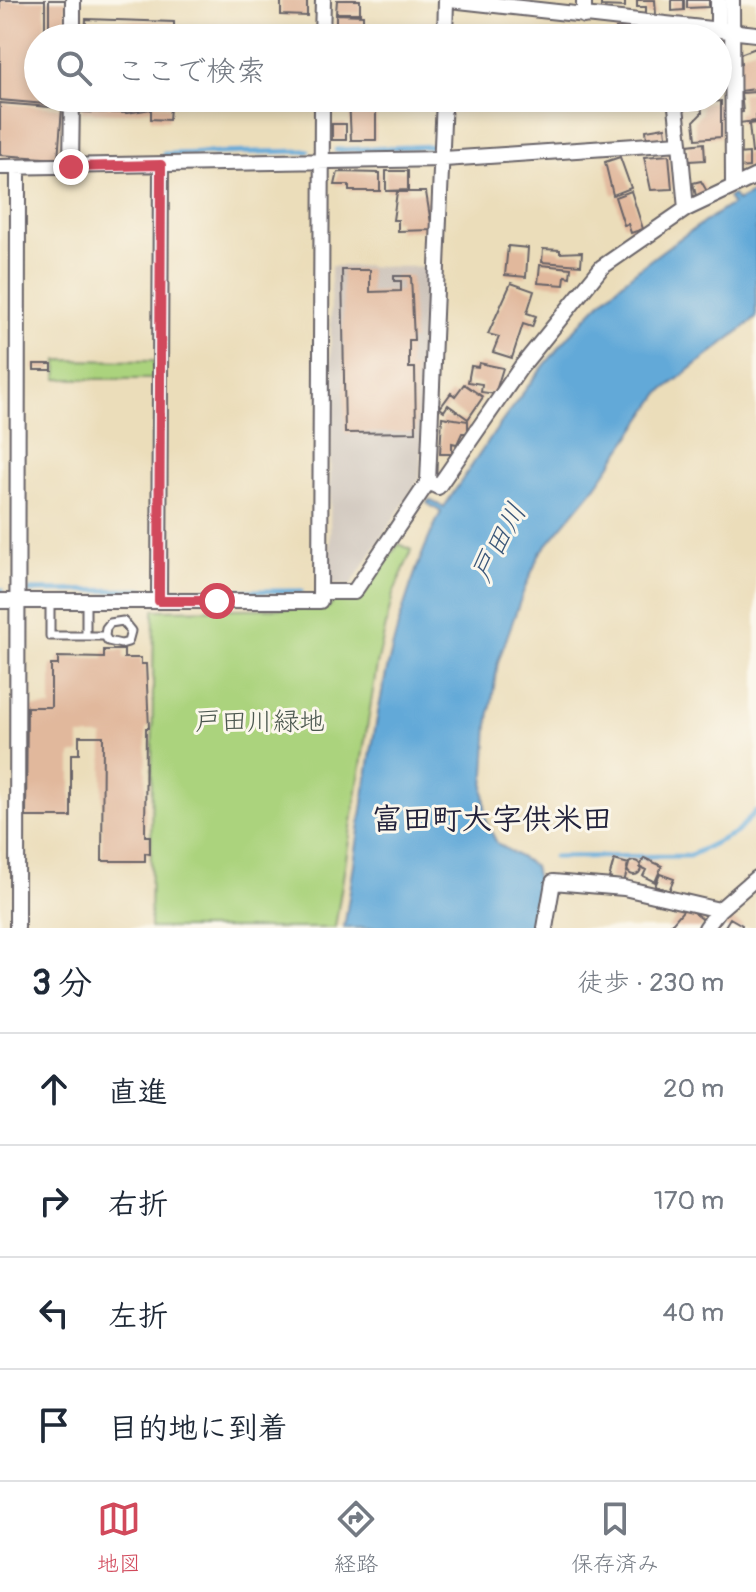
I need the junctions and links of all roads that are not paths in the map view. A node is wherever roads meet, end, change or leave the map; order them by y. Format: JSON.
{"nodes":[{"id":1,"x":73,"y":0,"type":"edge"},
{"id":2,"x":323,"y":0,"type":"edge"},
{"id":3,"x":448,"y":0,"type":"edge"},
{"id":4,"x":584,"y":0,"type":"edge"},
{"id":5,"x":718,"y":0,"type":"edge"},
{"id":6,"x":732,"y":0,"type":"edge"},
{"id":7,"x":584,"y":16,"type":"junction"},
{"id":8,"x":73,"y":24,"type":"edge"},
{"id":9,"x":322,"y":24,"type":"edge"},
{"id":10,"x":446,"y":24,"type":"edge"},
{"id":11,"x":626,"y":24,"type":"edge"},
{"id":12,"x":724,"y":24,"type":"edge"},
{"id":13,"x":726,"y":24,"type":"edge"},
{"id":14,"x":732,"y":31,"type":"edge"},
{"id":15,"x":756,"y":34,"type":"edge"},
{"id":16,"x":72,"y":112,"type":"edge"},
{"id":17,"x":322,"y":112,"type":"edge"},
{"id":18,"x":444,"y":112,"type":"edge"},
{"id":19,"x":677,"y":112,"type":"edge"},
{"id":20,"x":729,"y":112,"type":"edge"},
{"id":21,"x":680,"y":143,"type":"junction"},
{"id":22,"x":444,"y":159,"type":"junction"},
{"id":23,"x":322,"y":163,"type":"junction"},
{"id":24,"x":161,"y":165,"type":"junction"},
{"id":25,"x":0,"y":167,"type":"edge"},
{"id":26,"x":18,"y":167,"type":"junction"},
{"id":27,"x":71,"y":167,"type":"junction"},
{"id":28,"x":756,"y":176,"type":"edge"},
{"id":29,"x":733,"y":186,"type":"junction"},
{"id":30,"x":686,"y":209,"type":"junction"},
{"id":31,"x":428,"y":482,"type":"junction"},
{"id":32,"x":320,"y":592,"type":"junction"},
{"id":33,"x":0,"y":601,"type":"edge"},
{"id":34,"x":18,"y":601,"type":"junction"},
{"id":35,"x":50,"y":601,"type":"junction"},
{"id":36,"x":86,"y":601,"type":"junction"},
{"id":37,"x":159,"y":601,"type":"junction"},
{"id":38,"x":86,"y":636,"type":"junction"},
{"id":39,"x":105,"y":636,"type":"dead end"},
{"id":40,"x":754,"y":883,"type":"edge"},
{"id":41,"x":719,"y":910,"type":"junction"},
{"id":42,"x":17,"y":928,"type":"edge"},
{"id":43,"x":545,"y":928,"type":"edge"},
{"id":44,"x":706,"y":928,"type":"edge"}],
"edges":[{"from":1,"to":8,"type":"street"},
{"from":2,"to":9,"type":"street"},
{"from":3,"to":7,"type":"street"},
{"from":3,"to":10,"type":"street"},
{"from":4,"to":7,"type":"street"},
{"from":5,"to":12,"type":"street"},
{"from":6,"to":13,"type":"street"},
{"from":7,"to":11,"type":"street"},
{"from":14,"to":15,"type":"street"},
{"from":16,"to":27,"type":"street"},
{"from":17,"to":23,"type":"street"},
{"from":18,"to":22,"type":"street"},
{"from":19,"to":21,"type":"street"},
{"from":20,"to":29,"type":"street"},
{"from":21,"to":22,"type":"street"},
{"from":21,"to":30,"type":"street"},
{"from":22,"to":23,"type":"street"},
{"from":22,"to":31,"type":"street"},
{"from":23,"to":24,"type":"street"},
{"from":23,"to":32,"type":"street"},
{"from":24,"to":27,"type":"street"},
{"from":24,"to":37,"type":"street"},
{"from":25,"to":26,"type":"street"},
{"from":26,"to":27,"type":"street"},
{"from":26,"to":34,"type":"street"},
{"from":28,"to":29,"type":"street"},
{"from":29,"to":30,"type":"street"},
{"from":30,"to":31,"type":"street"},
{"from":31,"to":32,"type":"street"},
{"from":32,"to":37,"type":"street"},
{"from":33,"to":34,"type":"street"},
{"from":34,"to":35,"type":"street"},
{"from":34,"to":42,"type":"street"},
{"from":35,"to":36,"type":"street"},
{"from":35,"to":38,"type":"lane"},
{"from":36,"to":37,"type":"street"},
{"from":36,"to":38,"type":"lane"},
{"from":38,"to":39,"type":"lane"},
{"from":40,"to":41,"type":"street"},
{"from":41,"to":43,"type":"street"},
{"from":41,"to":44,"type":"street"}]}
